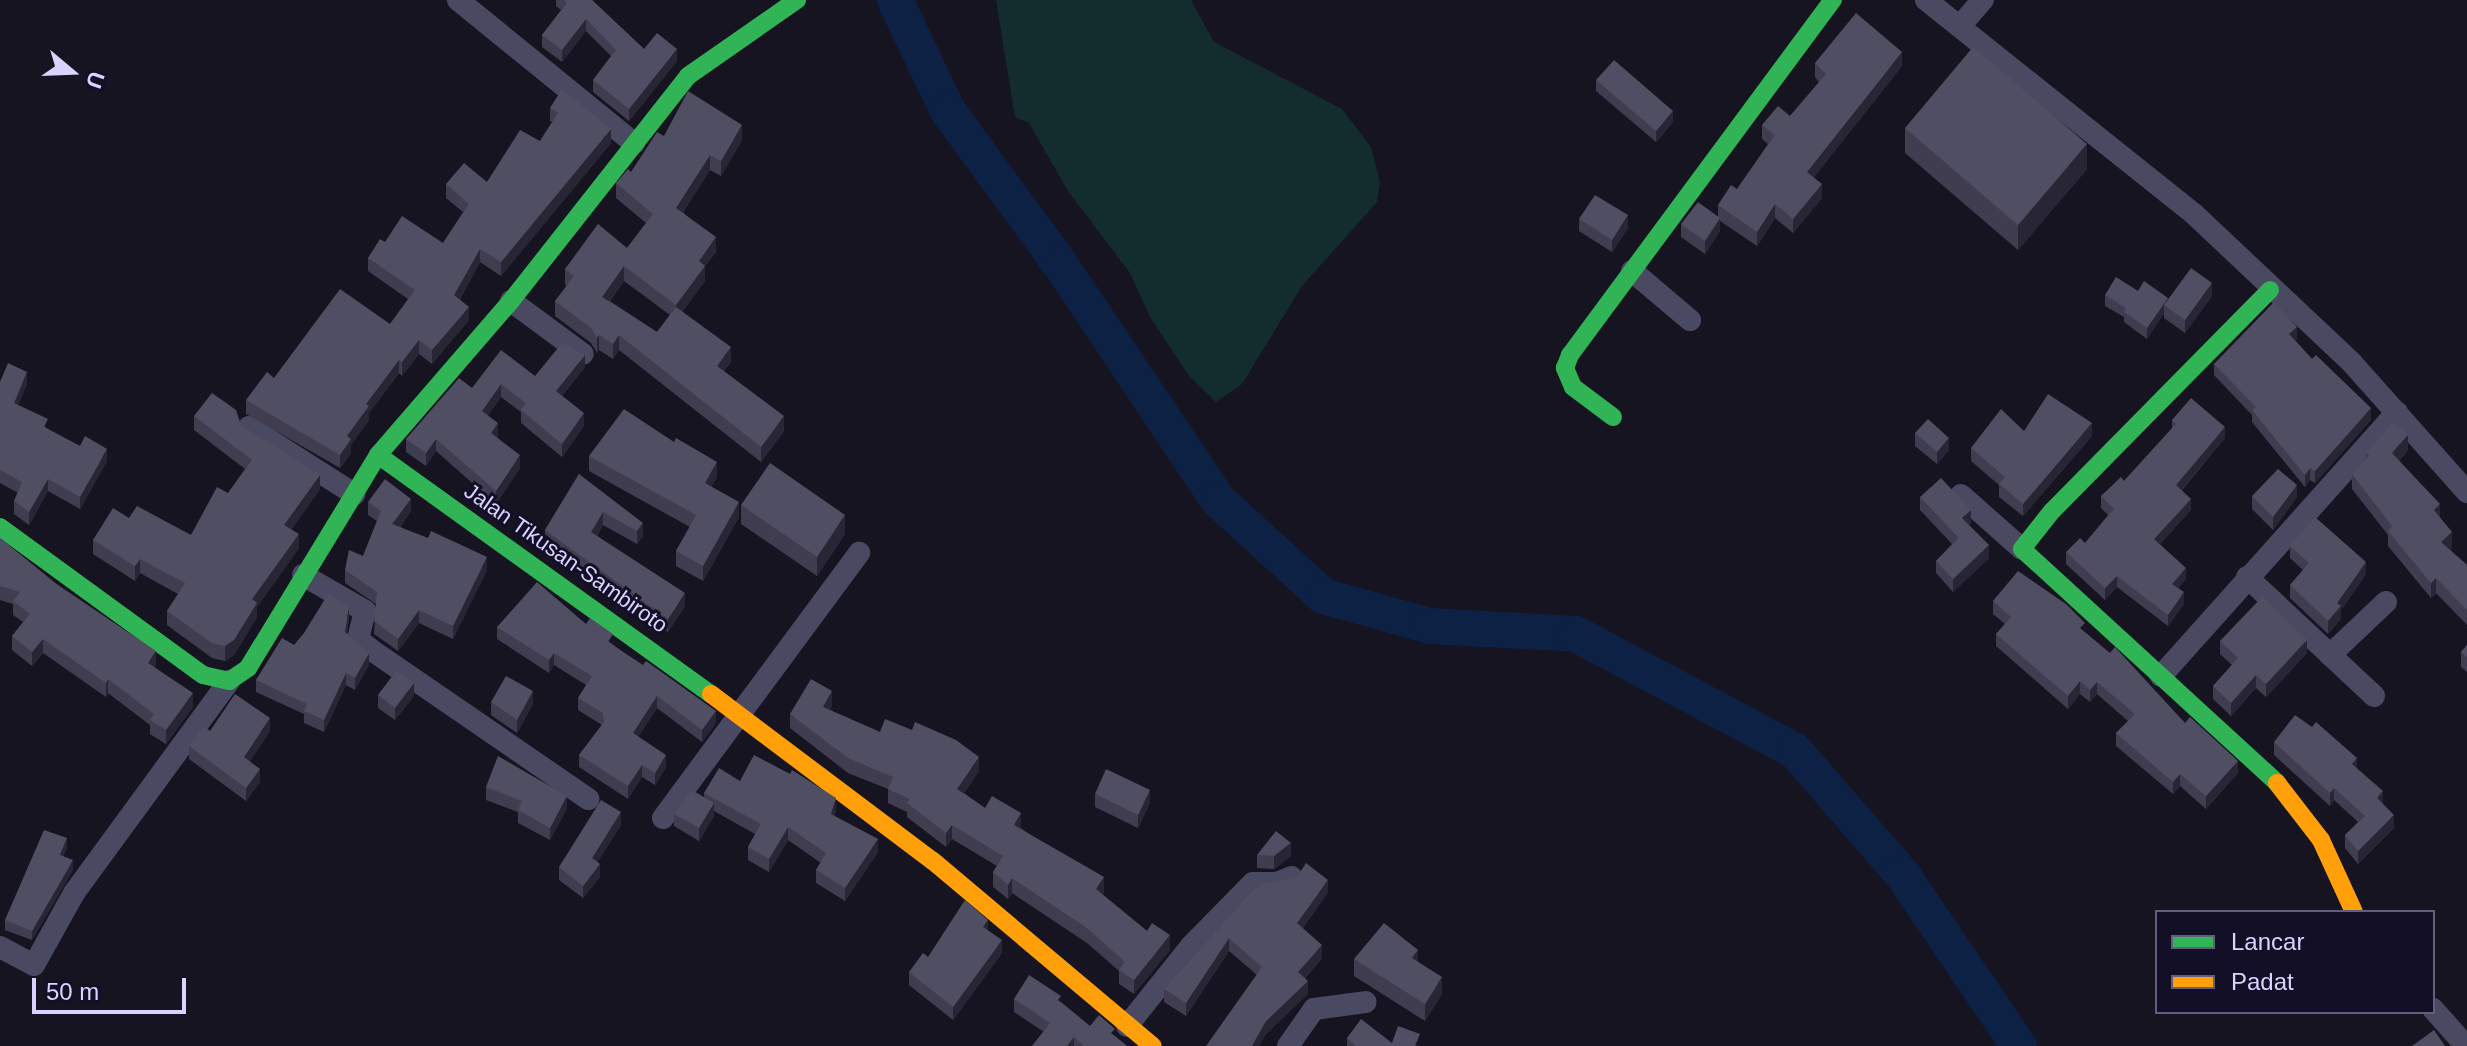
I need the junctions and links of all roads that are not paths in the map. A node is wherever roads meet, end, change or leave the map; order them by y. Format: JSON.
{"nodes":[{"id":1,"x":458,"y":0,"type":"edge"},
{"id":2,"x":797,"y":0,"type":"edge"},
{"id":3,"x":1833,"y":0,"type":"edge"},
{"id":4,"x":1926,"y":0,"type":"edge"},
{"id":5,"x":1983,"y":0,"type":"edge"},
{"id":6,"x":1960,"y":26,"type":"junction"},
{"id":7,"x":634,"y":143,"type":"junction"},
{"id":8,"x":1632,"y":271,"type":"junction"},
{"id":9,"x":2270,"y":290,"type":"junction"},
{"id":10,"x":511,"y":301,"type":"junction"},
{"id":11,"x":1690,"y":320,"type":"dead end"},
{"id":12,"x":583,"y":354,"type":"edge"},
{"id":13,"x":2397,"y":412,"type":"junction"},
{"id":14,"x":1613,"y":417,"type":"dead end"},
{"id":15,"x":249,"y":427,"type":"edge"},
{"id":16,"x":378,"y":455,"type":"junction"},
{"id":17,"x":2467,"y":492,"type":"edge"},
{"id":18,"x":354,"y":494,"type":"junction"},
{"id":19,"x":1961,"y":495,"type":"edge"},
{"id":20,"x":0,"y":527,"type":"edge"},
{"id":21,"x":2022,"y":549,"type":"junction"},
{"id":22,"x":859,"y":553,"type":"dead end"},
{"id":23,"x":303,"y":575,"type":"junction"},
{"id":24,"x":2247,"y":577,"type":"junction"},
{"id":25,"x":2386,"y":602,"type":"dead end"},
{"id":26,"x":2330,"y":655,"type":"junction"},
{"id":27,"x":2161,"y":676,"type":"junction"},
{"id":28,"x":229,"y":681,"type":"junction"},
{"id":29,"x":2374,"y":696,"type":"dead end"},
{"id":30,"x":737,"y":712,"type":"junction"},
{"id":31,"x":588,"y":799,"type":"dead end"},
{"id":32,"x":663,"y":818,"type":"dead end"},
{"id":33,"x":1292,"y":877,"type":"edge"},
{"id":34,"x":2353,"y":910,"type":"edge"},
{"id":35,"x":0,"y":947,"type":"edge"},
{"id":36,"x":1366,"y":1002,"type":"dead end"},
{"id":37,"x":2435,"y":1011,"type":"edge"},
{"id":38,"x":1127,"y":1026,"type":"junction"},
{"id":39,"x":1153,"y":1046,"type":"edge"},
{"id":40,"x":1288,"y":1046,"type":"edge"},
{"id":41,"x":2466,"y":1046,"type":"edge"}],
"edges":[{"from":1,"to":7,"type":"street"},
{"from":2,"to":7,"type":"street"},
{"from":3,"to":8,"type":"street"},
{"from":4,"to":6,"type":"street"},
{"from":5,"to":6,"type":"street"},
{"from":6,"to":9,"type":"street"},
{"from":7,"to":10,"type":"street"},
{"from":8,"to":11,"type":"street"},
{"from":8,"to":14,"type":"street"},
{"from":9,"to":13,"type":"street"},
{"from":9,"to":21,"type":"street"},
{"from":10,"to":12,"type":"street"},
{"from":10,"to":16,"type":"street"},
{"from":13,"to":17,"type":"street"},
{"from":13,"to":24,"type":"street"},
{"from":15,"to":18,"type":"street"},
{"from":16,"to":18,"type":"street"},
{"from":16,"to":30,"type":"street","name":"Jalan Tikusan-Sambiroto"},
{"from":18,"to":23,"type":"street"},
{"from":19,"to":21,"type":"street"},
{"from":20,"to":28,"type":"street"},
{"from":21,"to":27,"type":"street"},
{"from":22,"to":30,"type":"street"},
{"from":23,"to":28,"type":"street"},
{"from":23,"to":31,"type":"street"},
{"from":24,"to":26,"type":"street"},
{"from":24,"to":27,"type":"street"},
{"from":25,"to":26,"type":"street"},
{"from":26,"to":29,"type":"street"},
{"from":27,"to":34,"type":"street"},
{"from":28,"to":35,"type":"street"},
{"from":30,"to":32,"type":"street"},
{"from":30,"to":38,"type":"street","name":"Jalan Tikusan-Sambiroto"},
{"from":33,"to":38,"type":"street"},
{"from":36,"to":40,"type":"street"},
{"from":37,"to":41,"type":"street"},
{"from":38,"to":39,"type":"street","name":"Jalan Tikusan-Sambiroto"}]}
